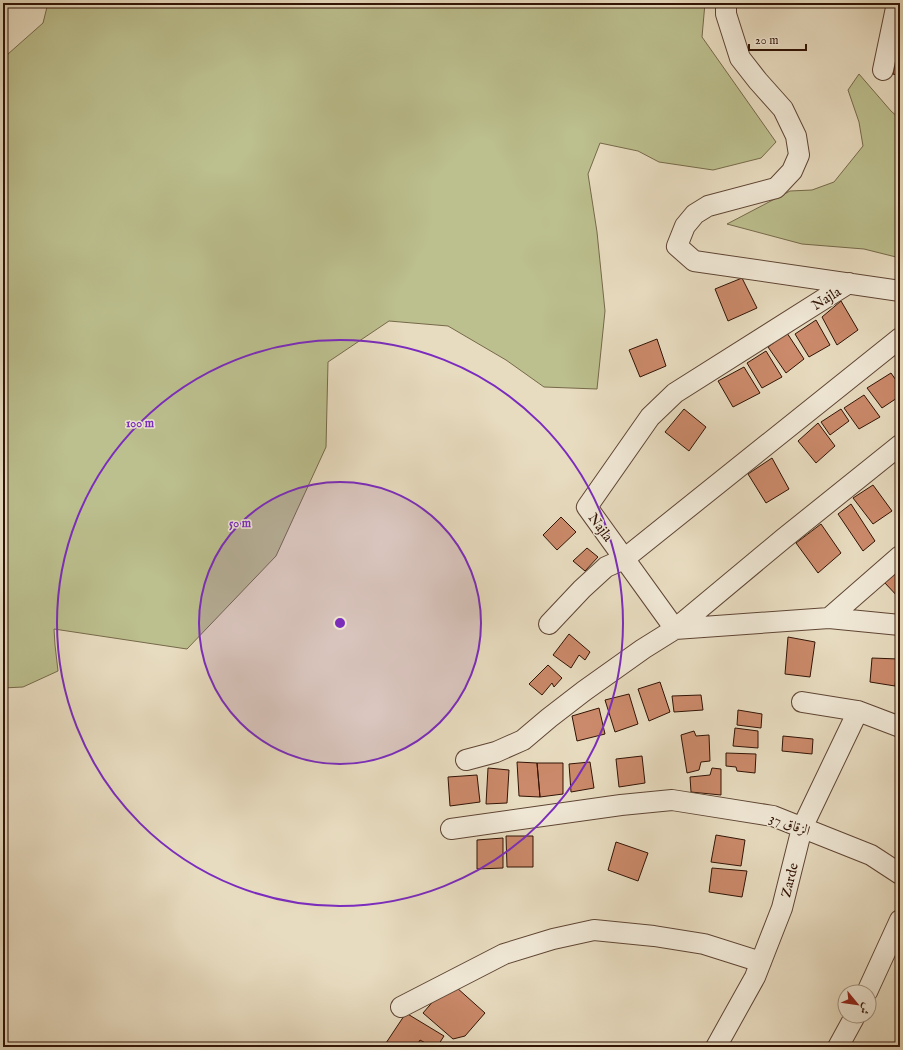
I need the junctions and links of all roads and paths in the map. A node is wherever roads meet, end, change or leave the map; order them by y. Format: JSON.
{"nodes":[{"id":1,"x":726,"y":3,"type":"edge"},
{"id":2,"x":897,"y":3,"type":"edge"},
{"id":3,"x":883,"y":70,"type":"dead end"},
{"id":4,"x":849,"y":283,"type":"junction"},
{"id":5,"x":900,"y":291,"type":"edge"},
{"id":6,"x":900,"y":338,"type":"edge"},
{"id":7,"x":900,"y":444,"type":"edge"},
{"id":8,"x":900,"y":556,"type":"edge"},
{"id":9,"x":624,"y":558,"type":"junction"},
{"id":10,"x":829,"y":618,"type":"junction"},
{"id":11,"x":549,"y":624,"type":"dead end"},
{"id":12,"x":900,"y":625,"type":"edge"},
{"id":13,"x":675,"y":629,"type":"junction"},
{"id":14,"x":802,"y":702,"type":"dead end"},
{"id":15,"x":858,"y":711,"type":"junction"},
{"id":16,"x":900,"y":727,"type":"edge"},
{"id":17,"x":466,"y":760,"type":"dead end"},
{"id":18,"x":802,"y":828,"type":"junction"},
{"id":19,"x":451,"y":829,"type":"dead end"},
{"id":20,"x":900,"y":874,"type":"edge"},
{"id":21,"x":900,"y":920,"type":"edge"},
{"id":22,"x":761,"y":962,"type":"junction"},
{"id":23,"x":871,"y":984,"type":"edge"},
{"id":24,"x":400,"y":1007,"type":"dead end"},
{"id":25,"x":851,"y":1024,"type":"edge"},
{"id":26,"x":716,"y":1047,"type":"edge"},
{"id":27,"x":838,"y":1047,"type":"edge"}],
"edges":[{"from":1,"to":4,"type":"street"},
{"from":2,"to":3,"type":"street"},
{"from":4,"to":5,"type":"street"},
{"from":4,"to":9,"type":"street","name":"Najla"},
{"from":6,"to":9,"type":"street"},
{"from":7,"to":13,"type":"street"},
{"from":8,"to":10,"type":"street"},
{"from":9,"to":11,"type":"street"},
{"from":9,"to":13,"type":"street","name":"Najla"},
{"from":10,"to":12,"type":"street"},
{"from":10,"to":13,"type":"street"},
{"from":13,"to":17,"type":"street"},
{"from":14,"to":15,"type":"street"},
{"from":15,"to":16,"type":"street"},
{"from":15,"to":18,"type":"street","name":"Zarde"},
{"from":18,"to":19,"type":"street","name":"الزقاق 37"},
{"from":18,"to":20,"type":"street","name":"الزقاق 37"},
{"from":18,"to":22,"type":"street","name":"Zarde"},
{"from":21,"to":23,"type":"street"},
{"from":22,"to":24,"type":"street"},
{"from":22,"to":26,"type":"street","name":"Zarde"},
{"from":25,"to":27,"type":"street"}]}
